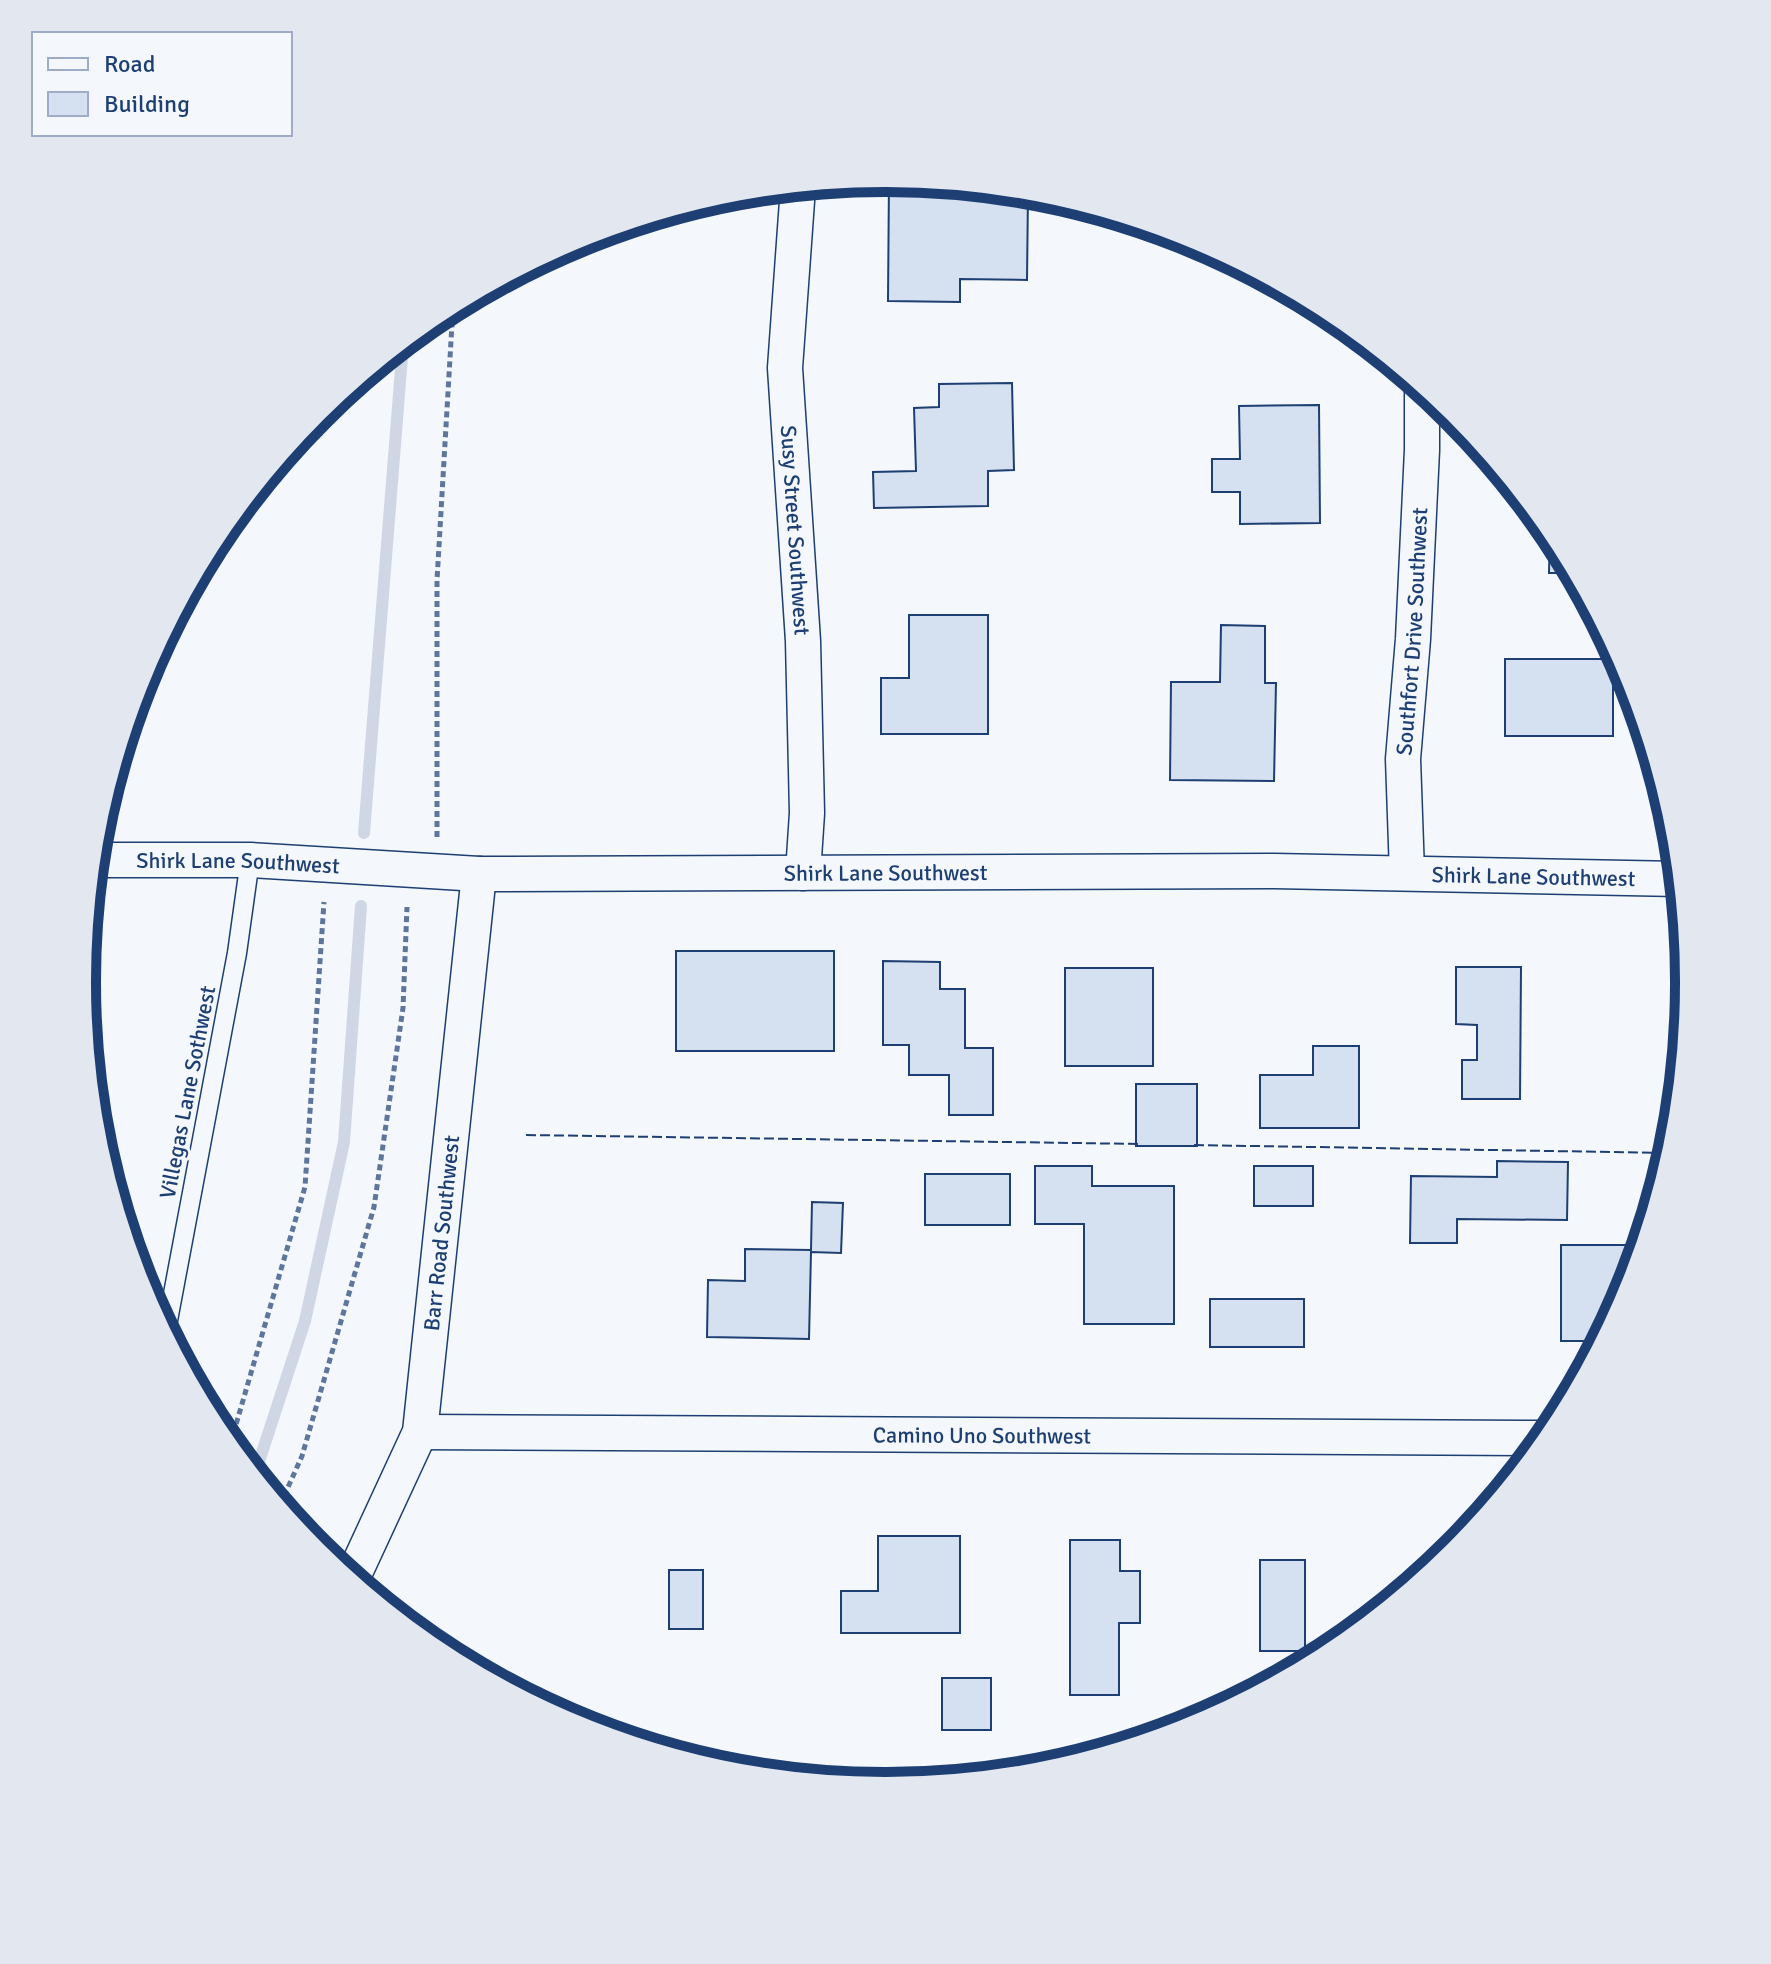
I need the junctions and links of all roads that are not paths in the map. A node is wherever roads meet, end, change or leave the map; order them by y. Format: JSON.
{"nodes":[{"id":1,"x":797,"y":198,"type":"edge"},
{"id":2,"x":1422,"y":403,"type":"edge"},
{"id":3,"x":106,"y":860,"type":"edge"},
{"id":4,"x":250,"y":860,"type":"junction"},
{"id":5,"x":803,"y":873,"type":"junction"},
{"id":6,"x":1407,"y":873,"type":"junction"},
{"id":7,"x":479,"y":874,"type":"junction"},
{"id":8,"x":1668,"y":879,"type":"edge"},
{"id":9,"x":169,"y":1314,"type":"edge"},
{"id":10,"x":420,"y":1432,"type":"junction"},
{"id":11,"x":1530,"y":1438,"type":"edge"},
{"id":12,"x":357,"y":1568,"type":"edge"}],
"edges":[{"from":1,"to":5,"type":"street","name":"Susy Street Southwest"},
{"from":2,"to":6,"type":"street","name":"Southfort Drive Southwest"},
{"from":3,"to":4,"type":"street","name":"Shirk Lane Southwest"},
{"from":4,"to":7,"type":"street","name":"Shirk Lane Southwest"},
{"from":4,"to":9,"type":"lane","name":"Villegas Lane Sothwest"},
{"from":5,"to":6,"type":"street","name":"Shirk Lane Southwest"},
{"from":5,"to":7,"type":"street","name":"Shirk Lane Southwest"},
{"from":6,"to":8,"type":"street","name":"Shirk Lane Southwest"},
{"from":7,"to":10,"type":"street","name":"Barr Road Southwest"},
{"from":10,"to":11,"type":"street","name":"Camino Uno Southwest"},
{"from":10,"to":12,"type":"street","name":"Barr Road Southwest"}]}
